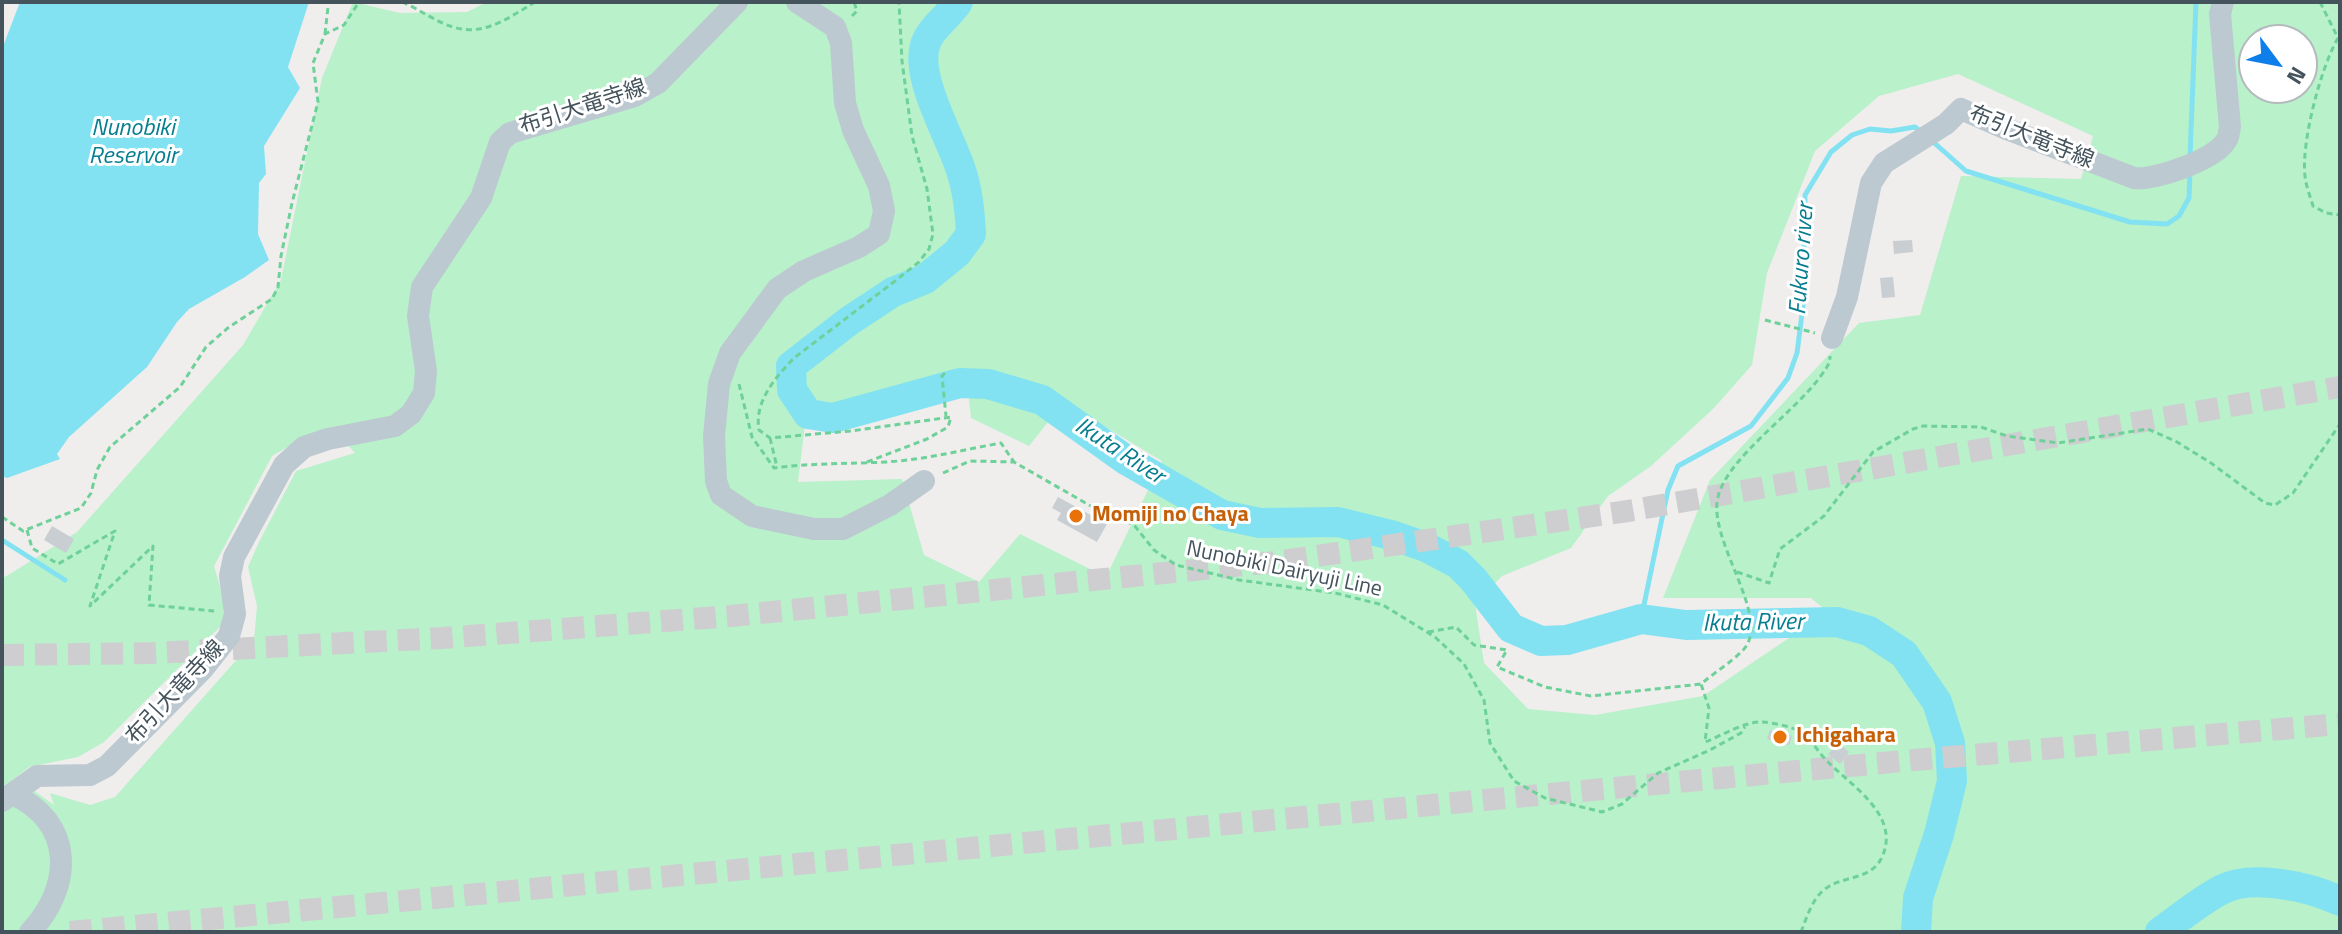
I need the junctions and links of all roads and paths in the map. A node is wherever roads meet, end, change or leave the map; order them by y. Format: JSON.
{"nodes":[{"id":1,"x":359,"y":2,"type":"edge"},
{"id":2,"x":402,"y":2,"type":"edge"},
{"id":3,"x":535,"y":2,"type":"edge"},
{"id":4,"x":737,"y":2,"type":"edge"},
{"id":5,"x":797,"y":2,"type":"edge"},
{"id":6,"x":899,"y":2,"type":"edge"},
{"id":7,"x":2223,"y":2,"type":"edge"},
{"id":8,"x":2320,"y":2,"type":"edge"},
{"id":9,"x":328,"y":7,"type":"dead end"},
{"id":10,"x":325,"y":34,"type":"junction"},
{"id":11,"x":2340,"y":215,"type":"edge"},
{"id":12,"x":1765,"y":320,"type":"dead end"},
{"id":13,"x":1828,"y":337,"type":"junction"},
{"id":14,"x":944,"y":375,"type":"dead end"},
{"id":15,"x":739,"y":384,"type":"dead end"},
{"id":16,"x":946,"y":417,"type":"junction"},
{"id":17,"x":2340,"y":424,"type":"edge"},
{"id":18,"x":770,"y":438,"type":"junction"},
{"id":19,"x":867,"y":462,"type":"junction"},
{"id":20,"x":1014,"y":462,"type":"junction"},
{"id":21,"x":777,"y":467,"type":"junction"},
{"id":22,"x":924,"y":481,"type":"joint"},
{"id":23,"x":2,"y":517,"type":"edge"},
{"id":24,"x":25,"y":530,"type":"junction"},
{"id":25,"x":1733,"y":570,"type":"junction"},
{"id":26,"x":235,"y":614,"type":"junction"},
{"id":27,"x":1427,"y":632,"type":"junction"},
{"id":28,"x":1701,"y":684,"type":"junction"},
{"id":29,"x":1745,"y":727,"type":"junction"},
{"id":30,"x":7,"y":798,"type":"edge"},
{"id":31,"x":30,"y":932,"type":"edge"},
{"id":32,"x":1801,"y":932,"type":"edge"}],
"edges":[{"from":1,"to":10,"type":"path"},
{"from":2,"to":3,"type":"path"},
{"from":4,"to":26,"type":"street","name":"布引大竜寺線"},
{"from":5,"to":22,"type":"street"},
{"from":6,"to":18,"type":"path"},
{"from":7,"to":13,"type":"street","name":"布引大竜寺線"},
{"from":8,"to":11,"type":"path"},
{"from":9,"to":10,"type":"path"},
{"from":10,"to":24,"type":"path"},
{"from":12,"to":13,"type":"path"},
{"from":13,"to":25,"type":"path"},
{"from":14,"to":16,"type":"path"},
{"from":15,"to":21,"type":"path"},
{"from":16,"to":18,"type":"path"},
{"from":16,"to":19,"type":"path"},
{"from":17,"to":25,"type":"path"},
{"from":18,"to":21,"type":"path"},
{"from":19,"to":20,"type":"path","name":"Nunobiki Dairyuji Line"},
{"from":19,"to":21,"type":"path"},
{"from":20,"to":22,"type":"path"},
{"from":20,"to":27,"type":"path","name":"Nunobiki Dairyuji Line"},
{"from":23,"to":24,"type":"path"},
{"from":24,"to":26,"type":"path"},
{"from":25,"to":28,"type":"path"},
{"from":26,"to":30,"type":"street","name":"布引大竜寺線"},
{"from":27,"to":28,"type":"path"},
{"from":27,"to":29,"type":"path","name":"Nunobiki Dairyuji Line"},
{"from":28,"to":29,"type":"path"},
{"from":29,"to":32,"type":"path"},
{"from":30,"to":31,"type":"street"}]}
